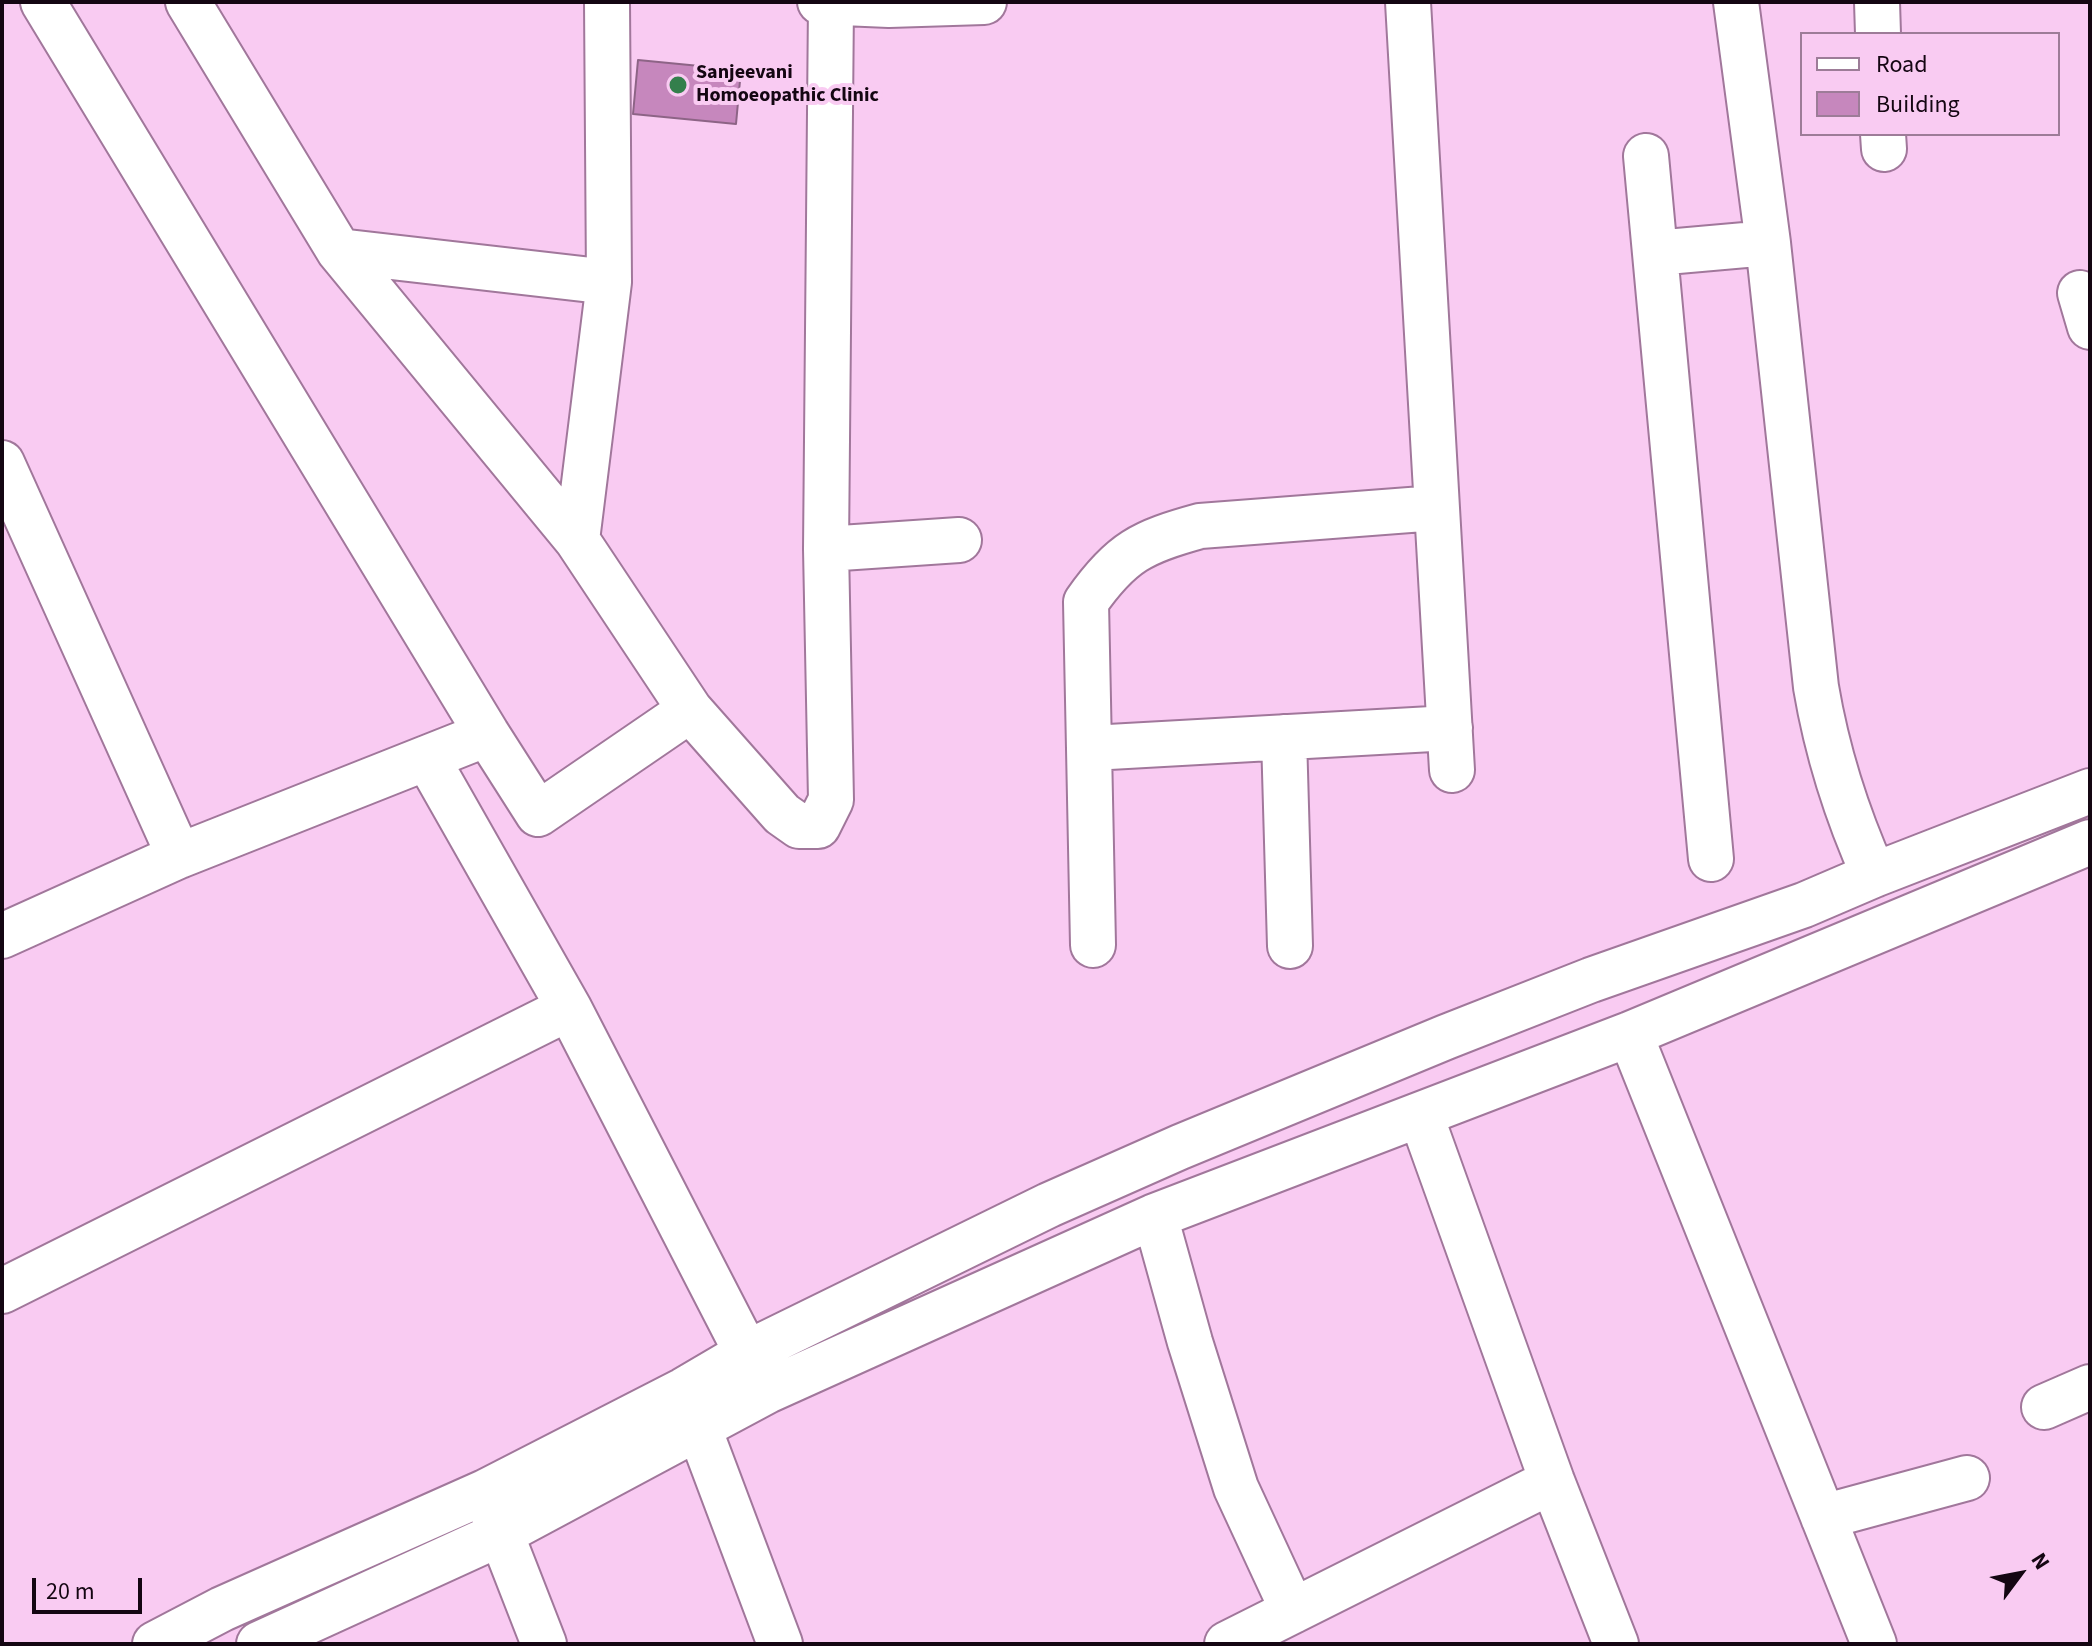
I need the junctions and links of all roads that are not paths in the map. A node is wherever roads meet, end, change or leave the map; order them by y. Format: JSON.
{"nodes":[{"id":1,"x":43,"y":2,"type":"edge"},
{"id":2,"x":188,"y":2,"type":"edge"},
{"id":3,"x":607,"y":2,"type":"edge"},
{"id":4,"x":820,"y":2,"type":"edge"},
{"id":5,"x":984,"y":2,"type":"edge"},
{"id":6,"x":1408,"y":2,"type":"edge"},
{"id":7,"x":1736,"y":2,"type":"edge"},
{"id":8,"x":1877,"y":2,"type":"edge"},
{"id":9,"x":831,"y":3,"type":"edge"},
{"id":10,"x":889,"y":4,"type":"edge"},
{"id":11,"x":1878,"y":32,"type":"edge"},
{"id":12,"x":1646,"y":156,"type":"dead end"},
{"id":13,"x":1768,"y":243,"type":"junction"},
{"id":14,"x":339,"y":251,"type":"junction"},
{"id":15,"x":1655,"y":253,"type":"junction"},
{"id":16,"x":609,"y":282,"type":"junction"},
{"id":17,"x":2,"y":463,"type":"edge"},
{"id":18,"x":1436,"y":508,"type":"junction"},
{"id":19,"x":13,"y":517,"type":"edge"},
{"id":20,"x":577,"y":540,"type":"junction"},
{"id":21,"x":959,"y":540,"type":"dead end"},
{"id":22,"x":826,"y":549,"type":"junction"},
{"id":23,"x":690,"y":710,"type":"junction"},
{"id":24,"x":487,"y":734,"type":"junction"},
{"id":25,"x":1284,"y":737,"type":"junction"},
{"id":26,"x":1091,"y":748,"type":"junction"},
{"id":27,"x":427,"y":758,"type":"junction"},
{"id":28,"x":2090,"y":791,"type":"edge"},
{"id":29,"x":2090,"y":842,"type":"edge"},
{"id":30,"x":179,"y":856,"type":"junction"},
{"id":31,"x":1711,"y":859,"type":"dead end"},
{"id":32,"x":1874,"y":875,"type":"junction"},
{"id":33,"x":2,"y":936,"type":"edge"},
{"id":34,"x":1093,"y":945,"type":"dead end"},
{"id":35,"x":1290,"y":946,"type":"dead end"},
{"id":36,"x":569,"y":1008,"type":"junction"},
{"id":37,"x":1630,"y":1034,"type":"junction"},
{"id":38,"x":1421,"y":1116,"type":"junction"},
{"id":39,"x":1155,"y":1216,"type":"junction"},
{"id":40,"x":2,"y":1291,"type":"edge"},
{"id":41,"x":747,"y":1353,"type":"junction"},
{"id":42,"x":2090,"y":1387,"type":"edge"},
{"id":43,"x":767,"y":1391,"type":"junction"},
{"id":44,"x":2044,"y":1407,"type":"dead end"},
{"id":45,"x":692,"y":1408,"type":"junction"},
{"id":46,"x":1967,"y":1478,"type":"dead end"},
{"id":47,"x":1552,"y":1481,"type":"junction"},
{"id":48,"x":485,"y":1492,"type":"junction"},
{"id":49,"x":1823,"y":1517,"type":"junction"},
{"id":50,"x":500,"y":1534,"type":"junction"},
{"id":51,"x":1293,"y":1611,"type":"junction"},
{"id":52,"x":229,"y":1626,"type":"edge"},
{"id":53,"x":1236,"y":1642,"type":"edge"},
{"id":54,"x":155,"y":1644,"type":"edge"},
{"id":55,"x":259,"y":1644,"type":"edge"},
{"id":56,"x":544,"y":1644,"type":"edge"},
{"id":57,"x":780,"y":1644,"type":"edge"},
{"id":58,"x":1616,"y":1644,"type":"edge"},
{"id":59,"x":1874,"y":1644,"type":"edge"}],
"edges":[{"from":1,"to":24,"type":"street"},
{"from":2,"to":14,"type":"street"},
{"from":3,"to":16,"type":"street"},
{"from":4,"to":9,"type":"street"},
{"from":5,"to":10,"type":"street"},
{"from":6,"to":18,"type":"street"},
{"from":7,"to":13,"type":"street"},
{"from":8,"to":11,"type":"street"},
{"from":9,"to":10,"type":"street"},
{"from":9,"to":22,"type":"street"},
{"from":12,"to":15,"type":"street"},
{"from":13,"to":15,"type":"street"},
{"from":13,"to":32,"type":"street"},
{"from":14,"to":16,"type":"street"},
{"from":14,"to":20,"type":"street"},
{"from":15,"to":31,"type":"street"},
{"from":16,"to":20,"type":"street"},
{"from":17,"to":19,"type":"street"},
{"from":18,"to":25,"type":"street"},
{"from":18,"to":26,"type":"street"},
{"from":19,"to":30,"type":"street"},
{"from":20,"to":23,"type":"street"},
{"from":21,"to":22,"type":"street"},
{"from":22,"to":23,"type":"street"},
{"from":23,"to":24,"type":"street"},
{"from":24,"to":27,"type":"street"},
{"from":25,"to":26,"type":"street"},
{"from":25,"to":35,"type":"street"},
{"from":26,"to":34,"type":"street"},
{"from":27,"to":30,"type":"street"},
{"from":27,"to":36,"type":"street"},
{"from":28,"to":32,"type":"street"},
{"from":29,"to":37,"type":"street"},
{"from":30,"to":33,"type":"street"},
{"from":32,"to":41,"type":"street"},
{"from":36,"to":40,"type":"street"},
{"from":36,"to":41,"type":"street"},
{"from":37,"to":38,"type":"street"},
{"from":37,"to":49,"type":"street"},
{"from":38,"to":39,"type":"street"},
{"from":38,"to":47,"type":"street"},
{"from":39,"to":43,"type":"street"},
{"from":39,"to":51,"type":"street"},
{"from":41,"to":43,"type":"street"},
{"from":41,"to":45,"type":"street"},
{"from":42,"to":44,"type":"street"},
{"from":43,"to":45,"type":"street"},
{"from":45,"to":48,"type":"street"},
{"from":45,"to":50,"type":"street"},
{"from":45,"to":57,"type":"street"},
{"from":46,"to":49,"type":"street"},
{"from":47,"to":51,"type":"street"},
{"from":47,"to":58,"type":"street"},
{"from":48,"to":50,"type":"street"},
{"from":48,"to":52,"type":"street"},
{"from":49,"to":59,"type":"street"},
{"from":50,"to":55,"type":"street"},
{"from":50,"to":56,"type":"street"},
{"from":51,"to":53,"type":"street"},
{"from":52,"to":54,"type":"street"}]}
